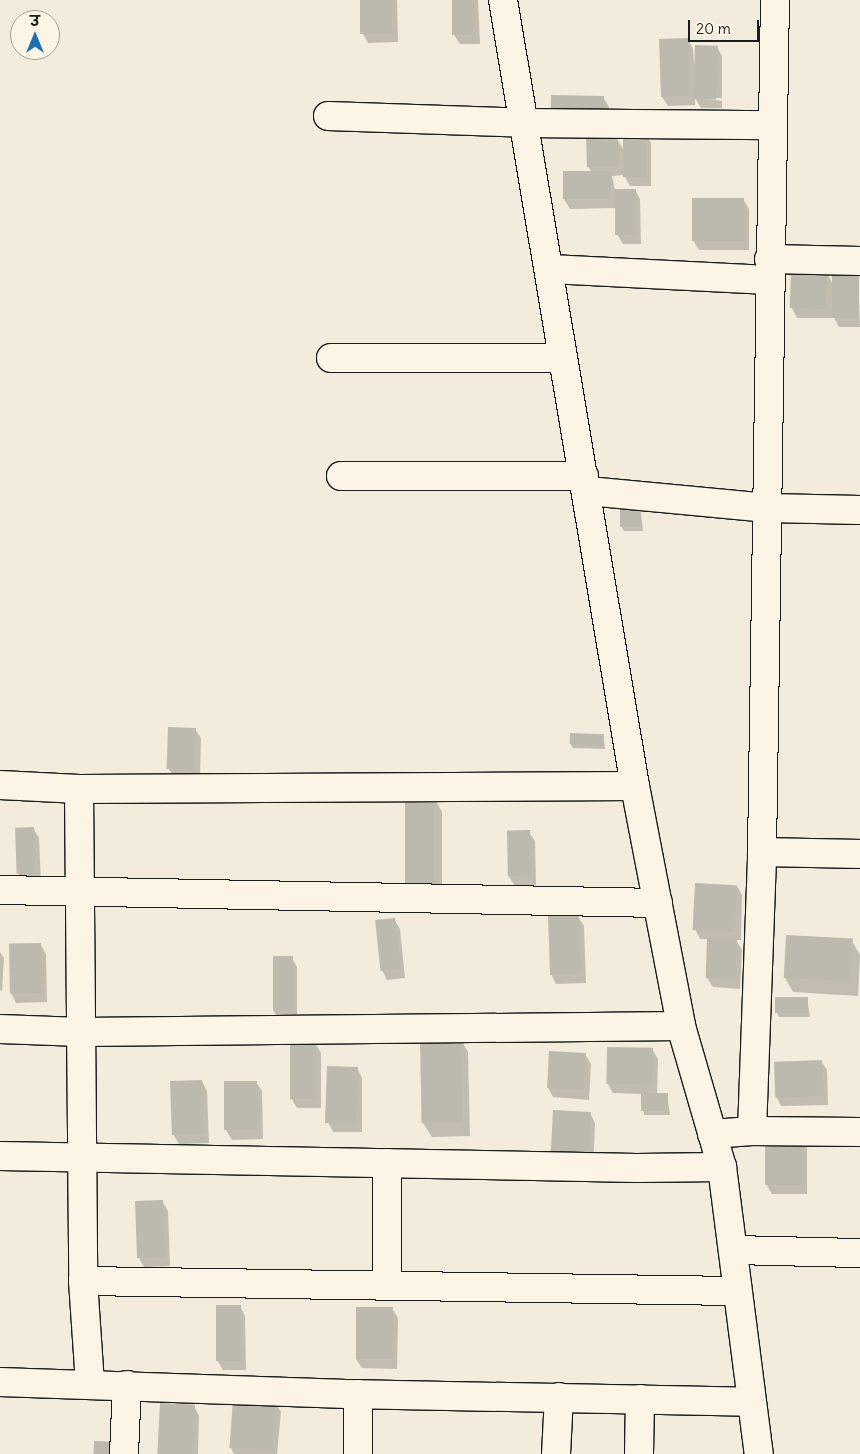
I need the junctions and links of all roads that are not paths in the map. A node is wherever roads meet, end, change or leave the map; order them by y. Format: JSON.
{"nodes":[{"id":1,"x":503,"y":0,"type":"edge"},
{"id":2,"x":775,"y":0,"type":"edge"},
{"id":3,"x":328,"y":116,"type":"dead end"},
{"id":4,"x":524,"y":123,"type":"junction"},
{"id":5,"x":773,"y":125,"type":"junction"},
{"id":6,"x":860,"y":261,"type":"edge"},
{"id":7,"x":550,"y":269,"type":"junction"},
{"id":8,"x":769,"y":270,"type":"junction"},
{"id":9,"x":331,"y":358,"type":"dead end"},
{"id":10,"x":563,"y":358,"type":"junction"},
{"id":11,"x":341,"y":476,"type":"dead end"},
{"id":12,"x":586,"y":483,"type":"junction"},
{"id":13,"x":768,"y":508,"type":"junction"},
{"id":14,"x":860,"y":510,"type":"edge"},
{"id":15,"x":0,"y":786,"type":"edge"},
{"id":16,"x":635,"y":786,"type":"junction"},
{"id":17,"x":79,"y":789,"type":"junction"},
{"id":18,"x":762,"y":852,"type":"junction"},
{"id":19,"x":860,"y":854,"type":"edge"},
{"id":20,"x":0,"y":890,"type":"edge"},
{"id":21,"x":78,"y":891,"type":"junction"},
{"id":22,"x":658,"y":903,"type":"junction"},
{"id":23,"x":681,"y":1026,"type":"junction"},
{"id":24,"x":0,"y":1029,"type":"edge"},
{"id":25,"x":81,"y":1032,"type":"junction"},
{"id":26,"x":752,"y":1131,"type":"junction"},
{"id":27,"x":860,"y":1132,"type":"edge"},
{"id":28,"x":712,"y":1134,"type":"junction"},
{"id":29,"x":0,"y":1156,"type":"edge"},
{"id":30,"x":83,"y":1158,"type":"junction"},
{"id":31,"x":386,"y":1163,"type":"junction"},
{"id":32,"x":722,"y":1167,"type":"junction"},
{"id":33,"x":734,"y":1250,"type":"junction"},
{"id":34,"x":860,"y":1254,"type":"edge"},
{"id":35,"x":83,"y":1281,"type":"junction"},
{"id":36,"x":387,"y":1285,"type":"junction"},
{"id":37,"x":737,"y":1291,"type":"junction"},
{"id":38,"x":0,"y":1382,"type":"edge"},
{"id":39,"x":90,"y":1384,"type":"junction"},
{"id":40,"x":127,"y":1385,"type":"junction"},
{"id":41,"x":358,"y":1394,"type":"junction"},
{"id":42,"x":559,"y":1397,"type":"junction"},
{"id":43,"x":640,"y":1399,"type":"junction"},
{"id":44,"x":750,"y":1402,"type":"junction"},
{"id":45,"x":124,"y":1454,"type":"edge"},
{"id":46,"x":358,"y":1454,"type":"edge"},
{"id":47,"x":556,"y":1454,"type":"edge"},
{"id":48,"x":639,"y":1454,"type":"edge"},
{"id":49,"x":759,"y":1454,"type":"edge"}],
"edges":[{"from":1,"to":4,"type":"street"},
{"from":2,"to":5,"type":"street"},
{"from":3,"to":4,"type":"street"},
{"from":4,"to":5,"type":"street"},
{"from":4,"to":7,"type":"street"},
{"from":5,"to":8,"type":"street"},
{"from":6,"to":8,"type":"street"},
{"from":7,"to":8,"type":"street"},
{"from":7,"to":10,"type":"street"},
{"from":8,"to":13,"type":"street"},
{"from":9,"to":10,"type":"street"},
{"from":10,"to":12,"type":"street"},
{"from":11,"to":12,"type":"street"},
{"from":12,"to":13,"type":"street"},
{"from":12,"to":16,"type":"street"},
{"from":13,"to":14,"type":"street"},
{"from":13,"to":18,"type":"street"},
{"from":15,"to":17,"type":"street"},
{"from":16,"to":17,"type":"street"},
{"from":16,"to":22,"type":"street"},
{"from":17,"to":21,"type":"street"},
{"from":18,"to":19,"type":"street"},
{"from":18,"to":26,"type":"street"},
{"from":20,"to":21,"type":"street"},
{"from":21,"to":22,"type":"street"},
{"from":21,"to":25,"type":"street"},
{"from":22,"to":23,"type":"street"},
{"from":23,"to":25,"type":"street"},
{"from":23,"to":28,"type":"street"},
{"from":24,"to":25,"type":"street"},
{"from":25,"to":30,"type":"street"},
{"from":26,"to":27,"type":"street"},
{"from":26,"to":28,"type":"street"},
{"from":28,"to":32,"type":"street"},
{"from":29,"to":30,"type":"street"},
{"from":30,"to":31,"type":"street"},
{"from":30,"to":35,"type":"street"},
{"from":31,"to":32,"type":"street"},
{"from":31,"to":36,"type":"street"},
{"from":32,"to":33,"type":"street"},
{"from":33,"to":34,"type":"street"},
{"from":33,"to":37,"type":"street"},
{"from":35,"to":36,"type":"street"},
{"from":35,"to":39,"type":"street"},
{"from":36,"to":37,"type":"street"},
{"from":37,"to":44,"type":"street"},
{"from":38,"to":39,"type":"street"},
{"from":39,"to":40,"type":"street"},
{"from":40,"to":41,"type":"street"},
{"from":40,"to":45,"type":"street"},
{"from":41,"to":42,"type":"street"},
{"from":41,"to":46,"type":"street"},
{"from":42,"to":43,"type":"street"},
{"from":42,"to":47,"type":"street"},
{"from":43,"to":44,"type":"street"},
{"from":43,"to":48,"type":"street"},
{"from":44,"to":49,"type":"street"}]}
